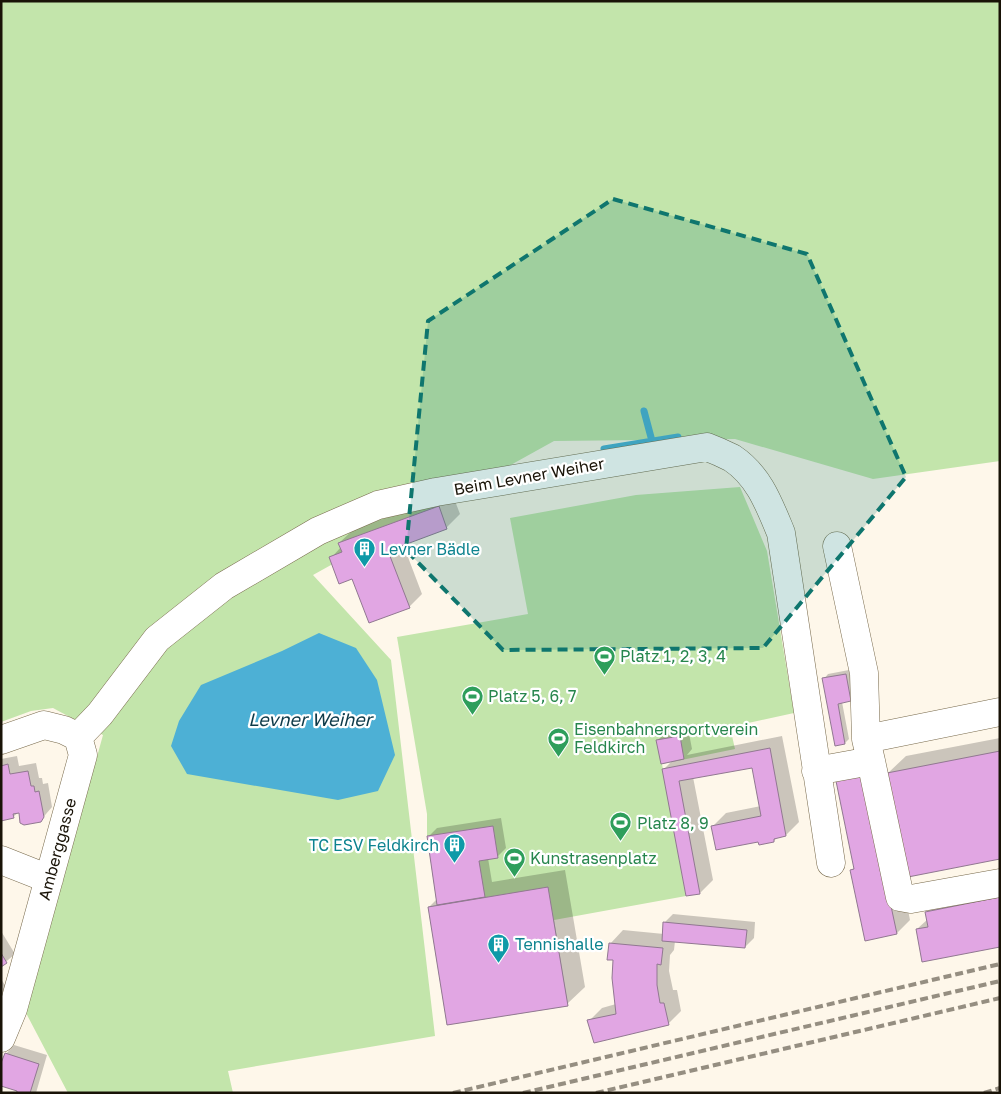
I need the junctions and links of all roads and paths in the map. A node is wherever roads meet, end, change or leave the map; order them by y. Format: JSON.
{"nodes":[{"id":1,"x":838,"y":546,"type":"dead end"},
{"id":2,"x":1000,"y":712,"type":"edge"},
{"id":3,"x":78,"y":737,"type":"junction"},
{"id":4,"x":1,"y":740,"type":"edge"},
{"id":5,"x":868,"y":750,"type":"junction"},
{"id":6,"x":816,"y":771,"type":"junction"},
{"id":7,"x":1,"y":860,"type":"edge"},
{"id":8,"x":831,"y":863,"type":"dead end"},
{"id":9,"x":48,"y":879,"type":"junction"},
{"id":10,"x":1000,"y":883,"type":"edge"},
{"id":11,"x":1,"y":1038,"type":"edge"}],
"edges":[{"from":1,"to":5,"type":"street"},
{"from":2,"to":5,"type":"street"},
{"from":3,"to":4,"type":"street"},
{"from":3,"to":6,"type":"street","name":"Beim Levner Weiher"},
{"from":3,"to":9,"type":"street","name":"Amberggasse"},
{"from":5,"to":6,"type":"street"},
{"from":5,"to":10,"type":"street"},
{"from":6,"to":8,"type":"street","name":"Beim Levner Weiher"},
{"from":7,"to":9,"type":"street"},
{"from":9,"to":11,"type":"street","name":"Amberggasse"}]}
